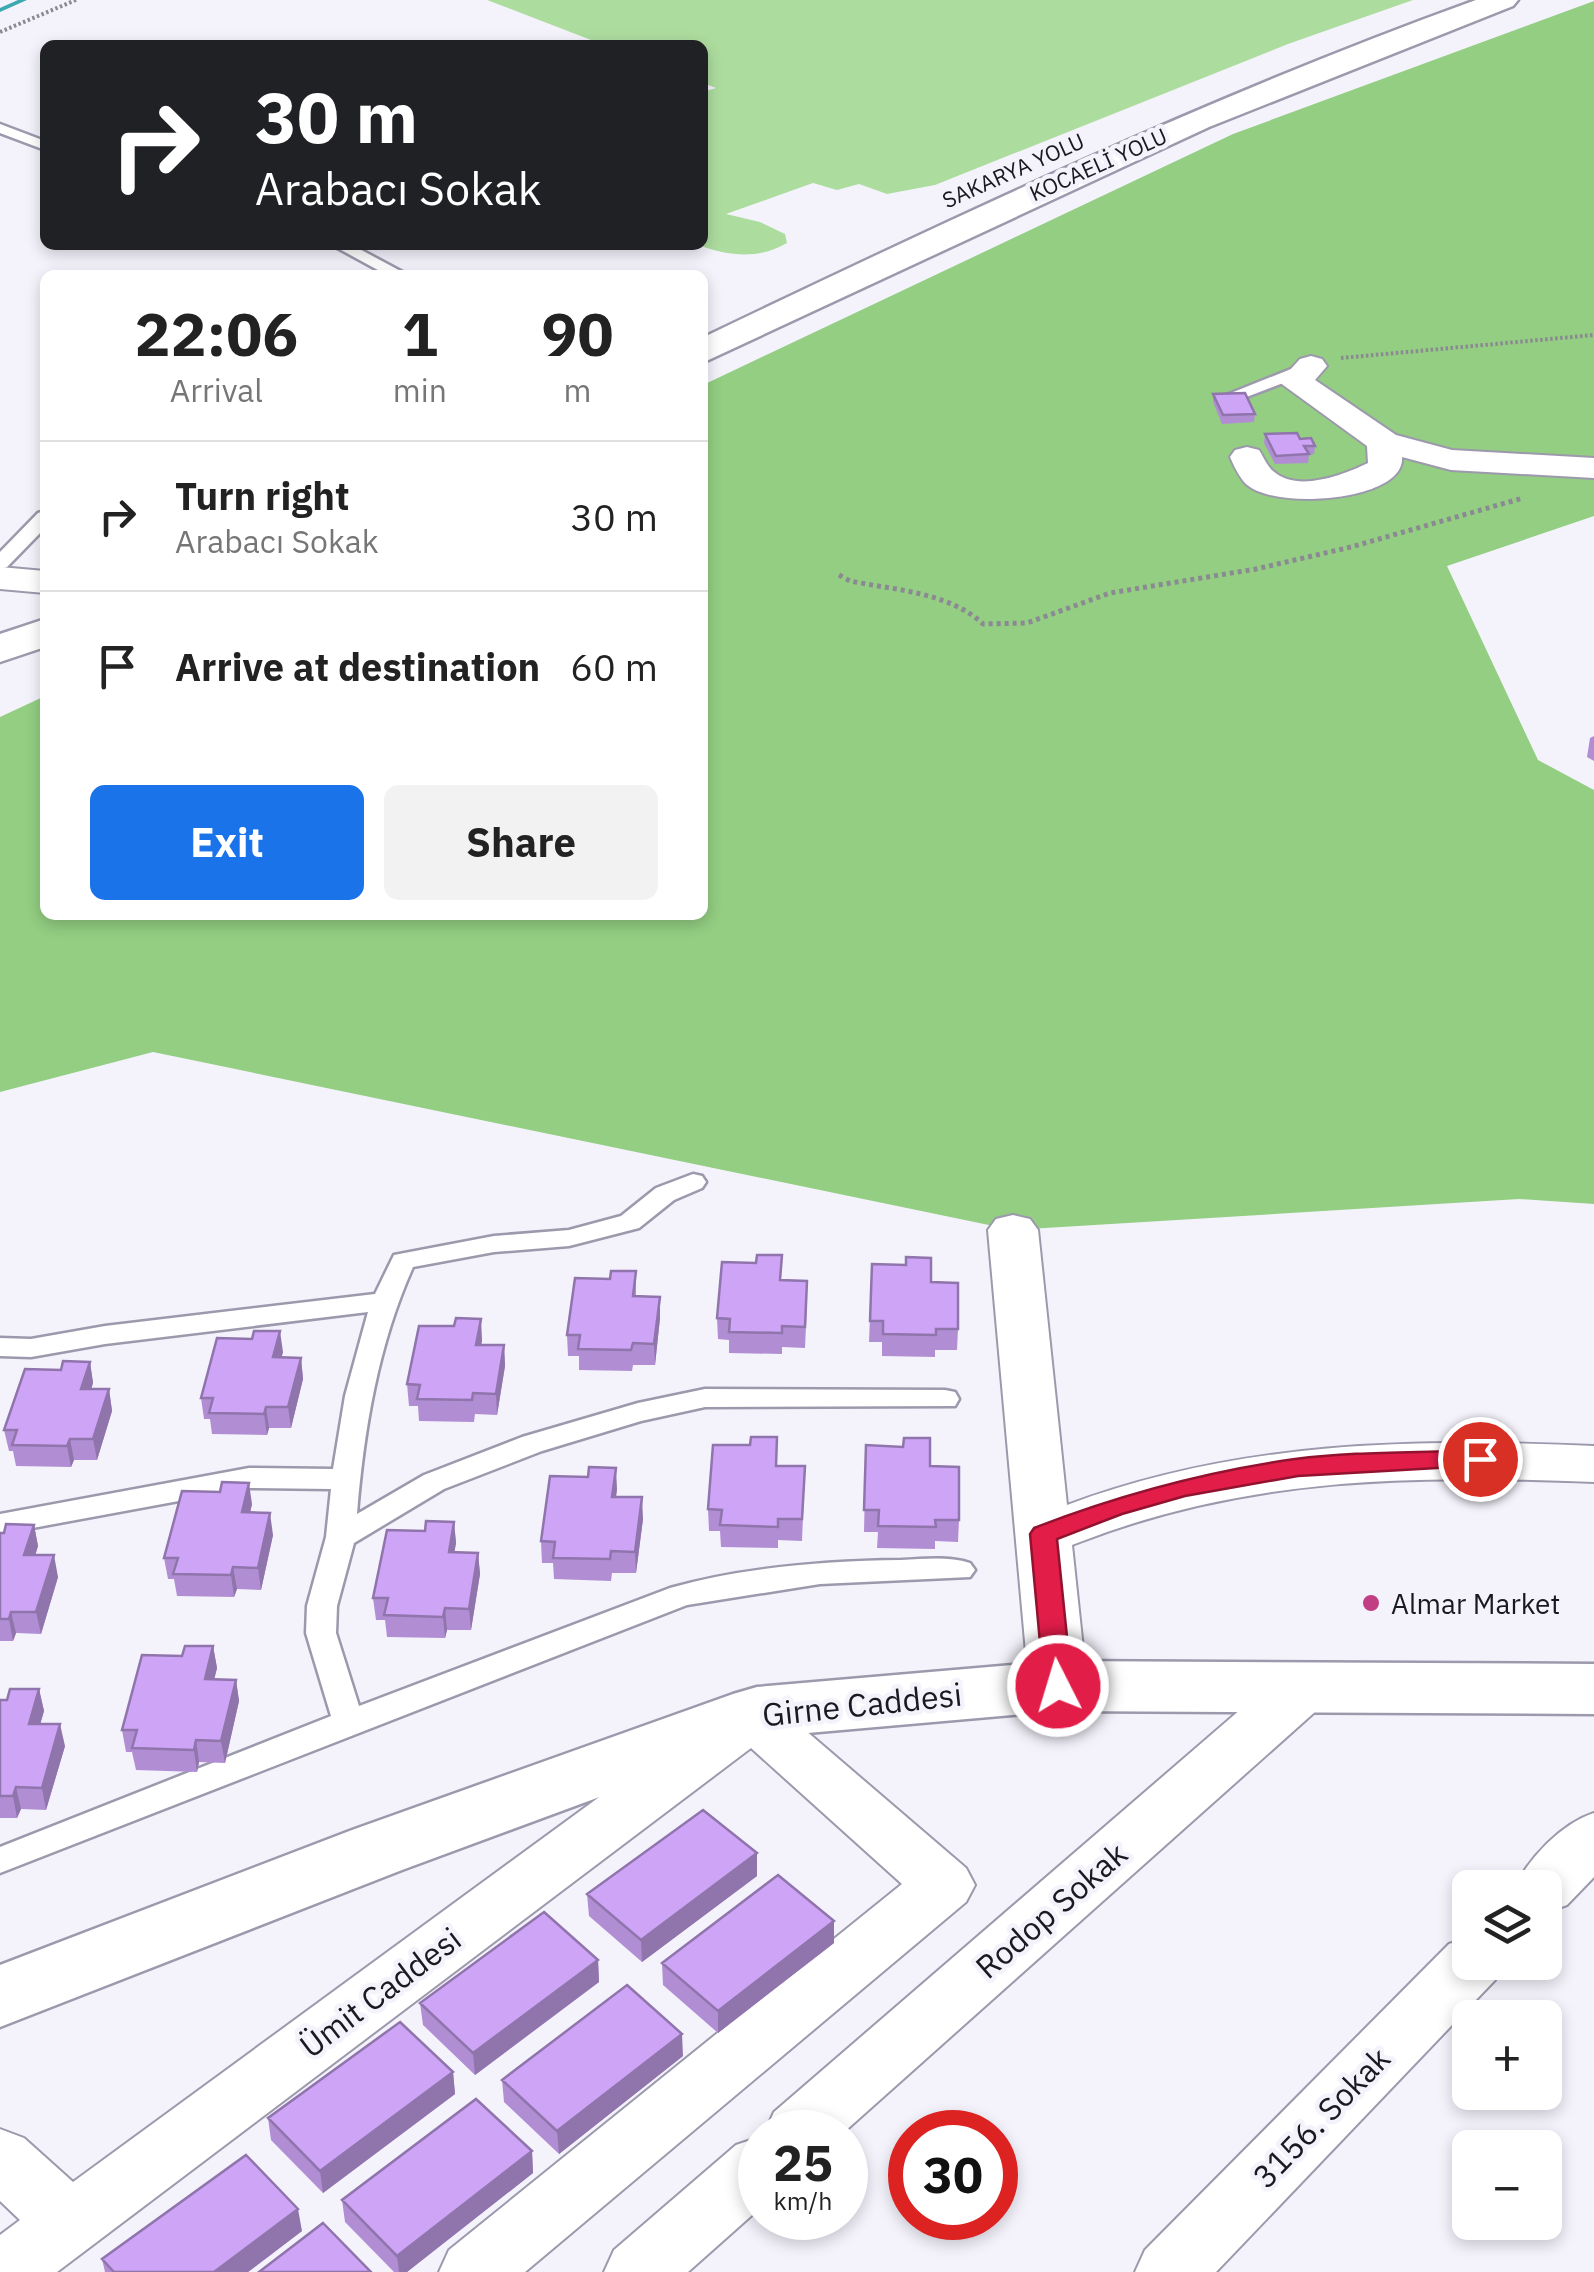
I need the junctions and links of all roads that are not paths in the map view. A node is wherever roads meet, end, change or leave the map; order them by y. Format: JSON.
{"nodes":[{"id":1,"x":1440,"y":0,"type":"edge"},
{"id":2,"x":1503,"y":0,"type":"edge"},
{"id":3,"x":0,"y":128,"type":"edge"},
{"id":4,"x":40,"y":144,"type":"edge"},
{"id":5,"x":991,"y":179,"type":"dead end"},
{"id":6,"x":350,"y":250,"type":"edge"},
{"id":7,"x":390,"y":270,"type":"edge"},
{"id":8,"x":708,"y":349,"type":"edge"},
{"id":9,"x":1311,"y":366,"type":"joint"},
{"id":10,"x":1230,"y":397,"type":"edge"},
{"id":11,"x":1384,"y":442,"type":"junction"},
{"id":12,"x":1247,"y":457,"type":"dead end"},
{"id":13,"x":1594,"y":468,"type":"edge"},
{"id":14,"x":40,"y":523,"type":"edge"},
{"id":15,"x":0,"y":563,"type":"edge"},
{"id":16,"x":0,"y":578,"type":"edge"},
{"id":17,"x":40,"y":582,"type":"edge"},
{"id":18,"x":40,"y":601,"type":"edge"},
{"id":19,"x":0,"y":615,"type":"edge"},
{"id":20,"x":40,"y":634,"type":"edge"},
{"id":21,"x":0,"y":649,"type":"edge"},
{"id":22,"x":693,"y":1182,"type":"dead end"},
{"id":23,"x":1013,"y":1230,"type":"dead end"},
{"id":24,"x":384,"y":1301,"type":"junction"},
{"id":25,"x":0,"y":1347,"type":"edge"},
{"id":26,"x":945,"y":1398,"type":"dead end"},
{"id":27,"x":1594,"y":1464,"type":"edge"},
{"id":28,"x":346,"y":1479,"type":"junction"},
{"id":29,"x":0,"y":1524,"type":"edge"},
{"id":30,"x":1044,"y":1534,"type":"junction"},
{"id":31,"x":341,"y":1537,"type":"junction"},
{"id":32,"x":960,"y":1570,"type":"dead end"},
{"id":33,"x":1058,"y":1686,"type":"junction"},
{"id":34,"x":1304,"y":1687,"type":"junction"},
{"id":35,"x":1594,"y":1689,"type":"edge"},
{"id":36,"x":757,"y":1712,"type":"junction"},
{"id":37,"x":348,"y":1722,"type":"junction"},
{"id":38,"x":1594,"y":1837,"type":"edge"},
{"id":39,"x":0,"y":1860,"type":"edge"},
{"id":40,"x":1562,"y":1870,"type":"edge"},
{"id":41,"x":1454,"y":1980,"type":"edge"},
{"id":42,"x":0,"y":1996,"type":"edge"},
{"id":43,"x":823,"y":2110,"type":"edge"},
{"id":44,"x":0,"y":2158,"type":"edge"},
{"id":45,"x":738,"y":2185,"type":"edge"},
{"id":46,"x":70,"y":2223,"type":"junction"},
{"id":47,"x":4,"y":2272,"type":"edge"},
{"id":48,"x":474,"y":2272,"type":"edge"},
{"id":49,"x":639,"y":2272,"type":"edge"},
{"id":50,"x":1170,"y":2272,"type":"edge"}],
"edges":[{"from":1,"to":5,"type":"main road","name":"SAKARYA YOLU"},
{"from":2,"to":8,"type":"main road","name":"KOCAELİ YOLU"},
{"from":3,"to":4,"type":"lane"},
{"from":6,"to":7,"type":"lane"},
{"from":9,"to":10,"type":"lane"},
{"from":9,"to":11,"type":"street"},
{"from":11,"to":12,"type":"street"},
{"from":11,"to":13,"type":"street"},
{"from":14,"to":15,"type":"lane"},
{"from":16,"to":17,"type":"street"},
{"from":18,"to":19,"type":"main road"},
{"from":20,"to":21,"type":"main road"},
{"from":22,"to":24,"type":"lane"},
{"from":23,"to":30,"type":"street"},
{"from":24,"to":25,"type":"lane"},
{"from":24,"to":28,"type":"lane"},
{"from":26,"to":31,"type":"lane"},
{"from":27,"to":30,"type":"street"},
{"from":28,"to":29,"type":"lane"},
{"from":28,"to":31,"type":"lane"},
{"from":30,"to":33,"type":"street"},
{"from":31,"to":37,"type":"lane"},
{"from":32,"to":37,"type":"lane"},
{"from":33,"to":34,"type":"main road","name":"Girne Caddesi"},
{"from":33,"to":36,"type":"main road","name":"Girne Caddesi"},
{"from":34,"to":35,"type":"main road","name":"Girne Caddesi"},
{"from":34,"to":43,"type":"street","name":"Rodop Sokak"},
{"from":36,"to":42,"type":"main road","name":"Girne Caddesi"},
{"from":36,"to":46,"type":"street","name":"Ümit Caddesi"},
{"from":36,"to":48,"type":"street"},
{"from":37,"to":39,"type":"lane"},
{"from":38,"to":40,"type":"street"},
{"from":41,"to":50,"type":"street","name":"3156. Sokak"},
{"from":44,"to":46,"type":"street"},
{"from":45,"to":49,"type":"street"},
{"from":46,"to":47,"type":"street","name":"Ümit Caddesi"}]}
